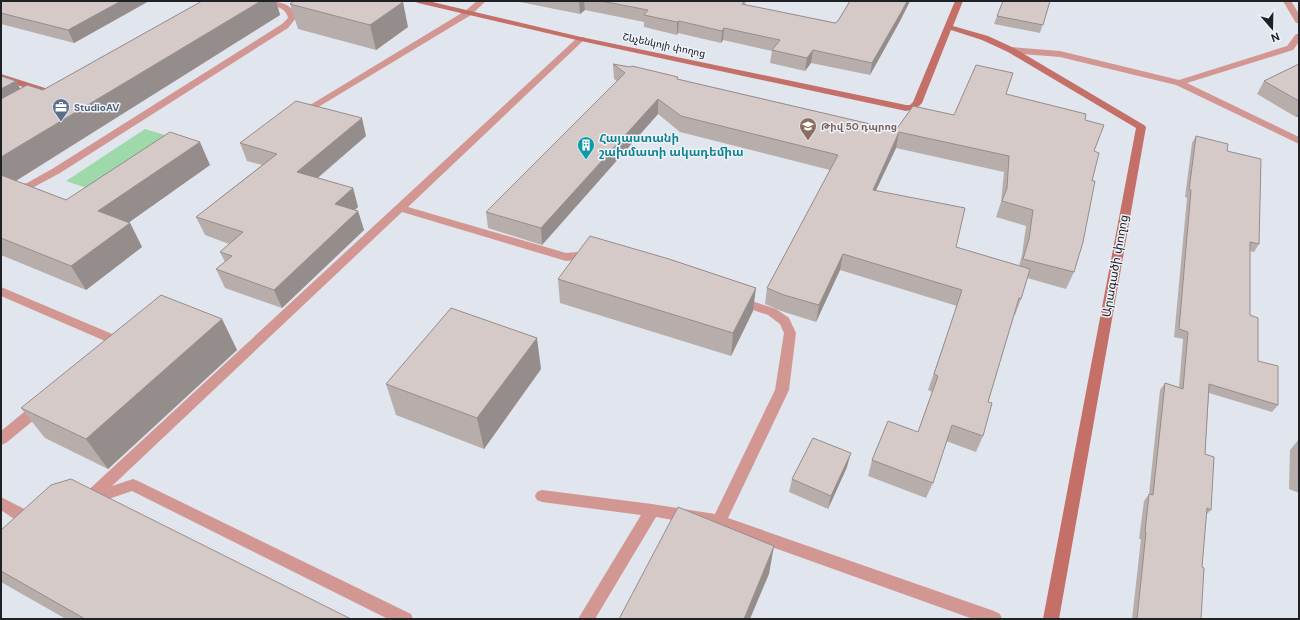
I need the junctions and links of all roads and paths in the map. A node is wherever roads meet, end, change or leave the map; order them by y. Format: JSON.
{"nodes":[{"id":1,"x":260,"y":1,"type":"edge"},
{"id":2,"x":418,"y":1,"type":"edge"},
{"id":3,"x":482,"y":1,"type":"edge"},
{"id":4,"x":958,"y":1,"type":"edge"},
{"id":5,"x":1287,"y":1,"type":"edge"},
{"id":6,"x":468,"y":13,"type":"junction"},
{"id":7,"x":1299,"y":21,"type":"edge"},
{"id":8,"x":948,"y":27,"type":"junction"},
{"id":9,"x":1299,"y":36,"type":"edge"},
{"id":10,"x":581,"y":39,"type":"junction"},
{"id":11,"x":1011,"y":50,"type":"junction"},
{"id":12,"x":1,"y":77,"type":"edge"},
{"id":13,"x":1179,"y":83,"type":"junction"},
{"id":14,"x":47,"y":92,"type":"edge"},
{"id":15,"x":302,"y":113,"type":"edge"},
{"id":16,"x":1299,"y":141,"type":"edge"},
{"id":17,"x":1,"y":190,"type":"edge"},
{"id":18,"x":399,"y":208,"type":"junction"},
{"id":19,"x":602,"y":256,"type":"edge"},
{"id":20,"x":1,"y":291,"type":"edge"},
{"id":21,"x":728,"y":297,"type":"edge"},
{"id":22,"x":108,"y":352,"type":"edge"},
{"id":23,"x":49,"y":400,"type":"edge"},
{"id":24,"x":1,"y":439,"type":"edge"},
{"id":25,"x":542,"y":496,"type":"dead end"},
{"id":26,"x":87,"y":500,"type":"junction"},
{"id":27,"x":1,"y":503,"type":"edge"},
{"id":28,"x":72,"y":505,"type":"edge"},
{"id":29,"x":652,"y":510,"type":"junction"},
{"id":30,"x":719,"y":522,"type":"junction"},
{"id":31,"x":18,"y":530,"type":"edge"},
{"id":32,"x":405,"y":619,"type":"edge"},
{"id":33,"x":586,"y":619,"type":"edge"},
{"id":34,"x":994,"y":619,"type":"edge"},
{"id":35,"x":1051,"y":619,"type":"edge"}],
"edges":[{"from":1,"to":17,"type":"lane"},
{"from":2,"to":6,"type":"street","name":"Շևչենկոյի փողոց"},
{"from":3,"to":6,"type":"lane"},
{"from":4,"to":8,"type":"street"},
{"from":5,"to":7,"type":"lane"},
{"from":6,"to":10,"type":"street","name":"Շևչենկոյի փողոց"},
{"from":6,"to":15,"type":"lane"},
{"from":8,"to":10,"type":"street","name":"Շևչենկոյի փողոց"},
{"from":8,"to":11,"type":"street","name":"Արագածի փողոց"},
{"from":9,"to":13,"type":"lane"},
{"from":10,"to":18,"type":"lane"},
{"from":11,"to":13,"type":"lane"},
{"from":11,"to":35,"type":"street","name":"Արագածի փողոց"},
{"from":12,"to":14,"type":"street"},
{"from":13,"to":16,"type":"lane"},
{"from":18,"to":19,"type":"lane"},
{"from":18,"to":26,"type":"lane"},
{"from":20,"to":22,"type":"lane"},
{"from":21,"to":30,"type":"lane"},
{"from":23,"to":24,"type":"lane"},
{"from":25,"to":29,"type":"lane"},
{"from":26,"to":28,"type":"lane"},
{"from":26,"to":32,"type":"lane"},
{"from":27,"to":31,"type":"lane"},
{"from":29,"to":30,"type":"lane"},
{"from":29,"to":33,"type":"lane"},
{"from":30,"to":34,"type":"lane"}]}
